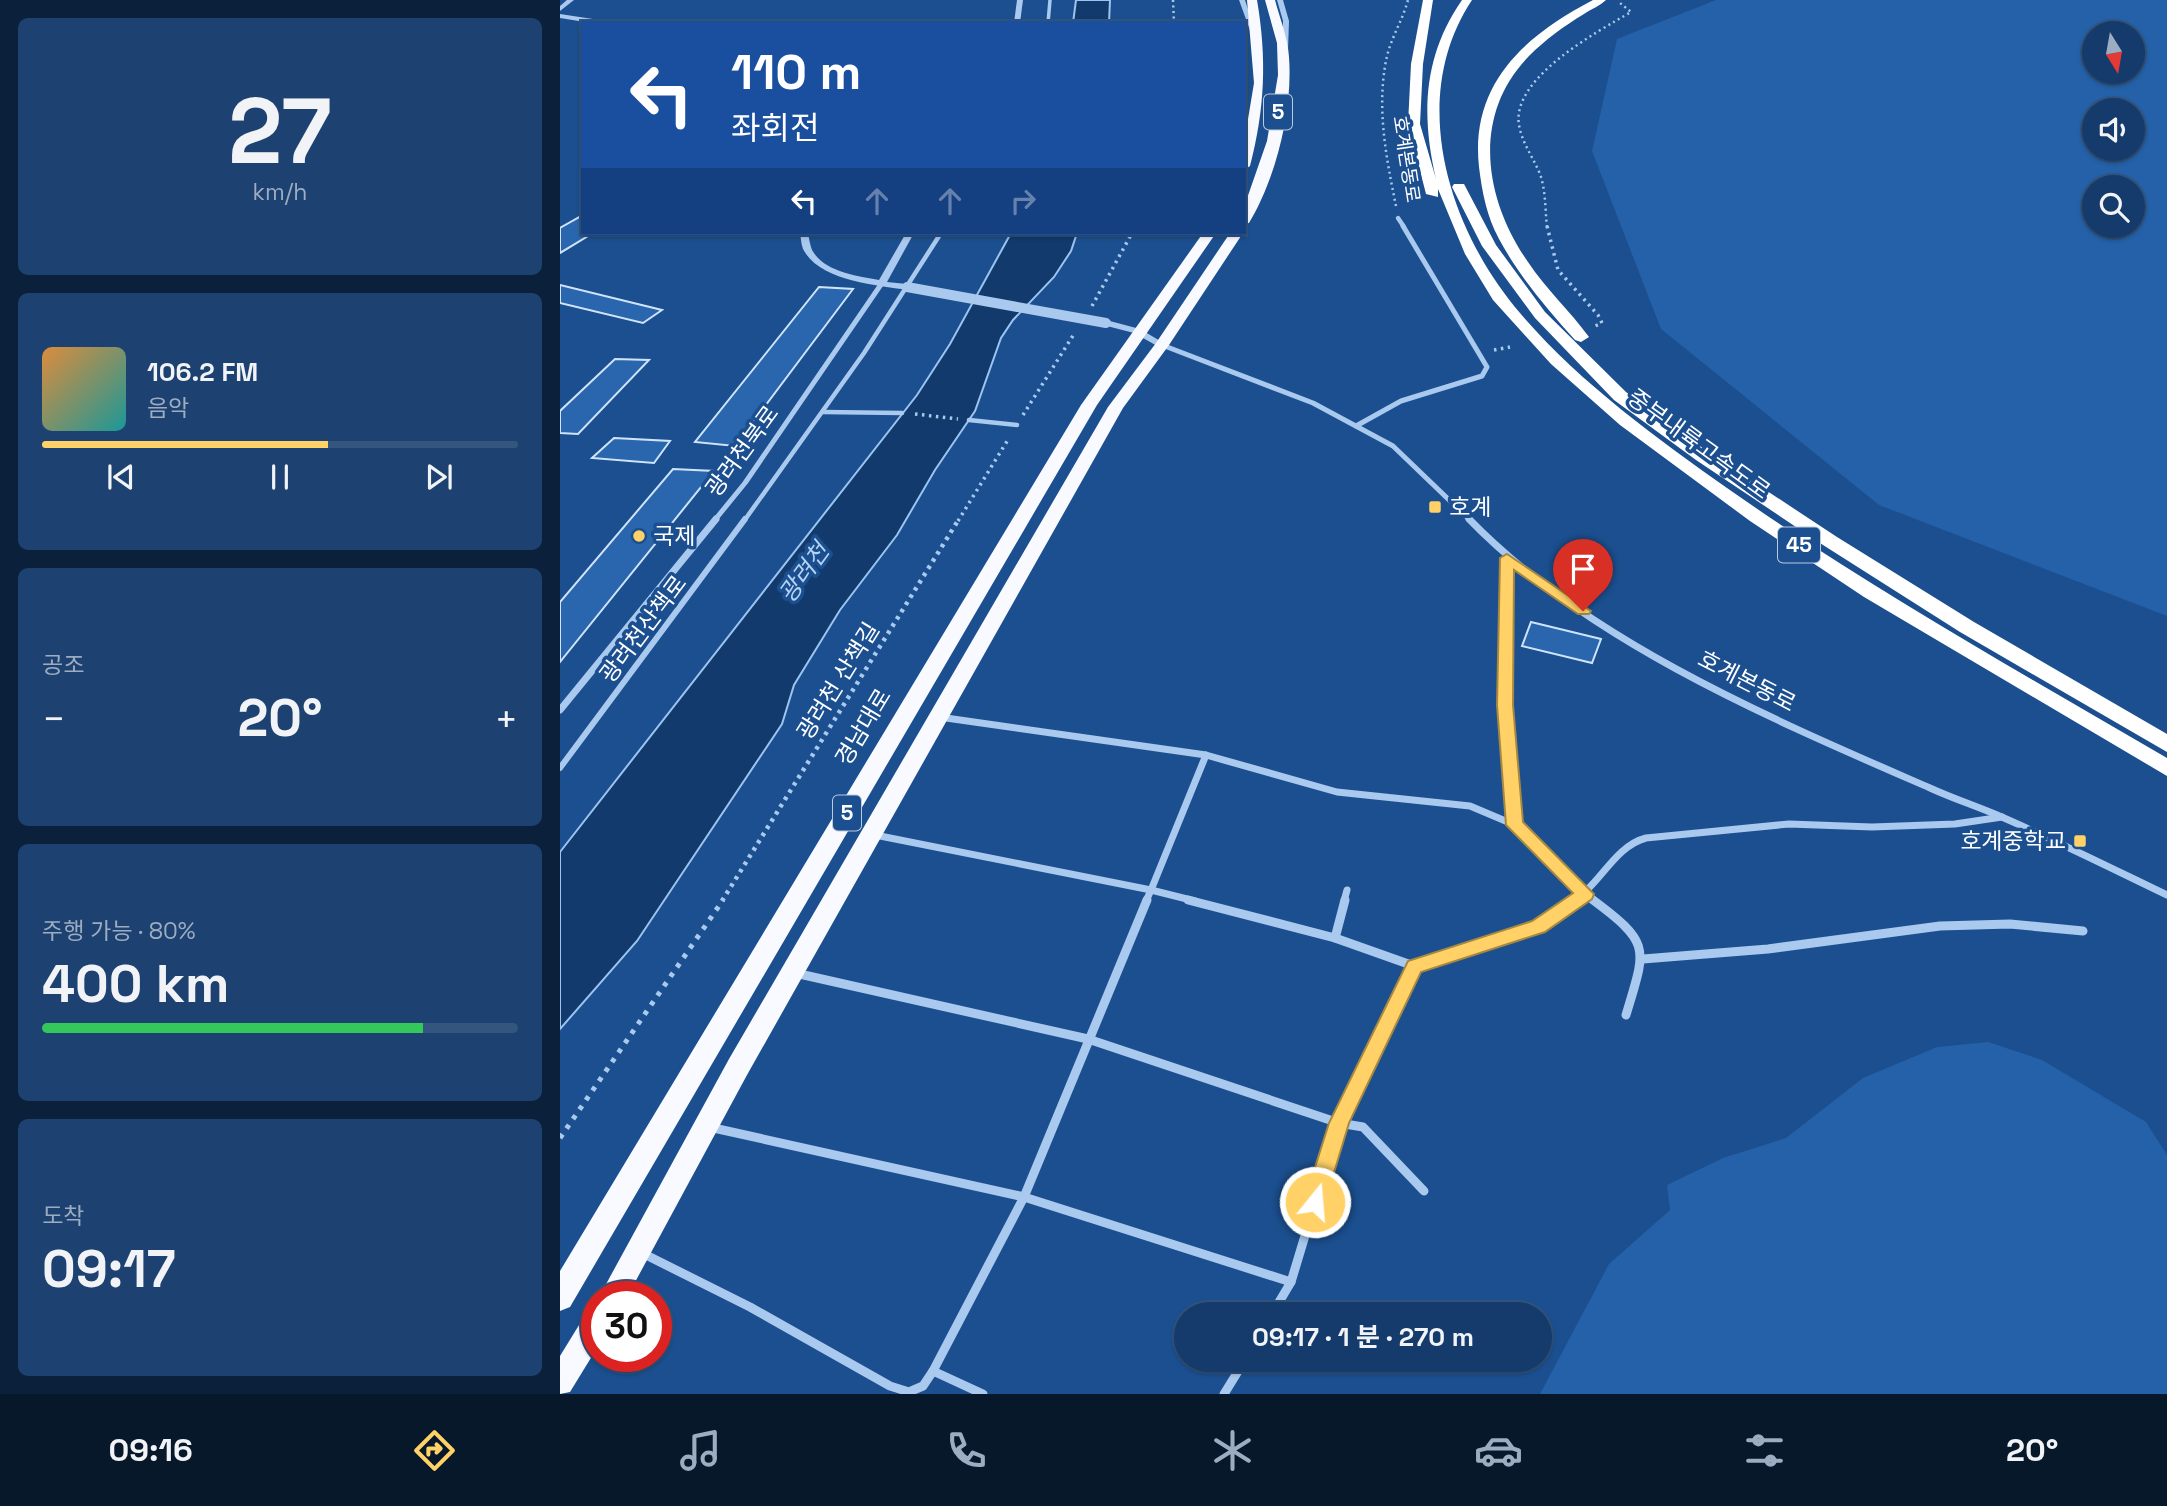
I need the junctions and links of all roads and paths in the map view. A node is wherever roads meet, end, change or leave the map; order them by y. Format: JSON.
{"nodes":[{"id":1,"x":571,"y":0,"type":"edge"},
{"id":2,"x":1020,"y":0,"type":"edge"},
{"id":3,"x":1050,"y":0,"type":"edge"},
{"id":4,"x":1173,"y":0,"type":"edge"},
{"id":5,"x":1242,"y":0,"type":"edge"},
{"id":6,"x":1252,"y":0,"type":"edge"},
{"id":7,"x":1269,"y":0,"type":"edge"},
{"id":8,"x":1280,"y":0,"type":"edge"},
{"id":9,"x":1408,"y":0,"type":"edge"},
{"id":10,"x":1428,"y":0,"type":"edge"},
{"id":11,"x":1467,"y":0,"type":"edge"},
{"id":12,"x":1480,"y":0,"type":"edge"},
{"id":13,"x":1601,"y":0,"type":"edge"},
{"id":14,"x":1620,"y":3,"type":"dead end"},
{"id":15,"x":560,"y":9,"type":"edge"},
{"id":16,"x":560,"y":16,"type":"edge"},
{"id":17,"x":593,"y":21,"type":"edge"},
{"id":18,"x":1017,"y":21,"type":"edge"},
{"id":19,"x":1048,"y":21,"type":"edge"},
{"id":20,"x":1174,"y":21,"type":"edge"},
{"id":21,"x":1262,"y":57,"type":"junction"},
{"id":22,"x":1284,"y":58,"type":"junction"},
{"id":23,"x":1246,"y":159,"type":"edge"},
{"id":24,"x":1246,"y":215,"type":"edge"},
{"id":25,"x":1398,"y":218,"type":"joint"},
{"id":26,"x":804,"y":235,"type":"edge"},
{"id":27,"x":909,"y":235,"type":"edge"},
{"id":28,"x":940,"y":235,"type":"edge"},
{"id":29,"x":1131,"y":235,"type":"edge"},
{"id":30,"x":1208,"y":235,"type":"edge"},
{"id":31,"x":1235,"y":235,"type":"edge"},
{"id":32,"x":1478,"y":263,"type":"junction"},
{"id":33,"x":882,"y":283,"type":"junction"},
{"id":34,"x":908,"y":287,"type":"junction"},
{"id":35,"x":1087,"y":312,"type":"dead end"},
{"id":36,"x":1106,"y":323,"type":"joint"},
{"id":37,"x":1080,"y":324,"type":"dead end"},
{"id":38,"x":1587,"y":329,"type":"dead end"},
{"id":39,"x":1137,"y":331,"type":"junction"},
{"id":40,"x":1162,"y":345,"type":"junction"},
{"id":41,"x":823,"y":412,"type":"junction"},
{"id":42,"x":902,"y":413,"type":"joint"},
{"id":43,"x":969,"y":420,"type":"joint"},
{"id":44,"x":1017,"y":425,"type":"junction"},
{"id":45,"x":1356,"y":426,"type":"junction"},
{"id":46,"x":1702,"y":456,"type":"junction"},
{"id":47,"x":1507,"y":558,"type":"junction"},
{"id":48,"x":560,"y":710,"type":"edge"},
{"id":49,"x":939,"y":716,"type":"junction"},
{"id":50,"x":2167,"y":744,"type":"edge"},
{"id":51,"x":1206,"y":755,"type":"junction"},
{"id":52,"x":560,"y":768,"type":"edge"},
{"id":53,"x":2167,"y":768,"type":"edge"},
{"id":54,"x":2002,"y":817,"type":"junction"},
{"id":55,"x":1515,"y":825,"type":"junction"},
{"id":56,"x":871,"y":835,"type":"junction"},
{"id":57,"x":1151,"y":890,"type":"junction"},
{"id":58,"x":1347,"y":890,"type":"dead end"},
{"id":59,"x":1585,"y":894,"type":"junction"},
{"id":60,"x":2167,"y":895,"type":"edge"},
{"id":61,"x":2083,"y":931,"type":"dead end"},
{"id":62,"x":1335,"y":938,"type":"junction"},
{"id":63,"x":1643,"y":959,"type":"junction"},
{"id":64,"x":1414,"y":966,"type":"junction"},
{"id":65,"x":794,"y":973,"type":"junction"},
{"id":66,"x":1626,"y":1015,"type":"dead end"},
{"id":67,"x":1088,"y":1039,"type":"junction"},
{"id":68,"x":1339,"y":1123,"type":"junction"},
{"id":69,"x":705,"y":1126,"type":"junction"},
{"id":70,"x":560,"y":1138,"type":"edge"},
{"id":71,"x":1424,"y":1191,"type":"dead end"},
{"id":72,"x":1024,"y":1197,"type":"junction"},
{"id":73,"x":637,"y":1251,"type":"junction"},
{"id":74,"x":621,"y":1281,"type":"edge"},
{"id":75,"x":1291,"y":1282,"type":"junction"},
{"id":76,"x":560,"y":1297,"type":"edge"},
{"id":77,"x":1279,"y":1302,"type":"edge"},
{"id":78,"x":581,"y":1348,"type":"edge"},
{"id":79,"x":933,"y":1371,"type":"junction"},
{"id":80,"x":1238,"y":1372,"type":"edge"},
{"id":81,"x":560,"y":1382,"type":"edge"},
{"id":82,"x":983,"y":1394,"type":"edge"},
{"id":83,"x":1224,"y":1394,"type":"edge"}],
"edges":[{"from":1,"to":15,"type":"street"},
{"from":2,"to":18,"type":"street"},
{"from":3,"to":19,"type":"street"},
{"from":4,"to":20,"type":"path"},
{"from":5,"to":21,"type":"street"},
{"from":6,"to":21,"type":"highway","number":"5"},
{"from":7,"to":22,"type":"highway","number":"5"},
{"from":8,"to":22,"type":"street"},
{"from":9,"to":25,"type":"path","name":"호계본동로"},
{"from":10,"to":32,"type":"highway"},
{"from":11,"to":32,"type":"highway","name":"중부내륙고속도로","number":"45"},
{"from":12,"to":46,"type":"highway","name":"중부내륙고속도로","number":"45"},
{"from":13,"to":46,"type":"highway"},
{"from":14,"to":38,"type":"path"},
{"from":16,"to":17,"type":"street"},
{"from":21,"to":23,"type":"highway","number":"5"},
{"from":22,"to":24,"type":"highway","number":"5"},
{"from":25,"to":45,"type":"street","name":"호계본동로"},
{"from":26,"to":33,"type":"street"},
{"from":27,"to":33,"type":"street","name":"광려천북로"},
{"from":28,"to":34,"type":"street","name":"광려천산책로"},
{"from":29,"to":35,"type":"path"},
{"from":30,"to":39,"type":"highway","name":"경남대로","number":"5"},
{"from":31,"to":40,"type":"highway","number":"5"},
{"from":32,"to":53,"type":"highway","name":"중부내륙고속도로","number":"45"},
{"from":33,"to":34,"type":"street"},
{"from":33,"to":48,"type":"street","name":"광려천북로"},
{"from":34,"to":36,"type":"street","bridge":true},
{"from":34,"to":41,"type":"street","name":"광려천산책로"},
{"from":36,"to":39,"type":"street"},
{"from":37,"to":44,"type":"path","name":"광려천 산책길"},
{"from":39,"to":40,"type":"street"},
{"from":39,"to":76,"type":"highway","name":"경남대로","number":"5"},
{"from":40,"to":45,"type":"street","name":"호계본동로"},
{"from":40,"to":49,"type":"highway","number":"5"},
{"from":41,"to":42,"type":"street"},
{"from":41,"to":52,"type":"street","name":"광려천산책로"},
{"from":42,"to":43,"type":"path"},
{"from":43,"to":44,"type":"street"},
{"from":44,"to":70,"type":"path","name":"광려천 산책길"},
{"from":45,"to":47,"type":"street","name":"호계본동로"},
{"from":46,"to":50,"type":"highway","name":"중부내륙고속도로","number":"45"},
{"from":47,"to":54,"type":"street","name":"호계본동로"},
{"from":47,"to":55,"type":"street"},
{"from":49,"to":51,"type":"street"},
{"from":49,"to":56,"type":"highway","number":"5"},
{"from":51,"to":55,"type":"street"},
{"from":51,"to":57,"type":"street"},
{"from":54,"to":59,"type":"street"},
{"from":54,"to":60,"type":"street","name":"호계본동로"},
{"from":55,"to":59,"type":"street"},
{"from":56,"to":57,"type":"street"},
{"from":56,"to":65,"type":"highway","number":"5"},
{"from":57,"to":62,"type":"street"},
{"from":57,"to":67,"type":"street"},
{"from":58,"to":62,"type":"street"},
{"from":59,"to":63,"type":"street"},
{"from":59,"to":64,"type":"street"},
{"from":61,"to":63,"type":"street"},
{"from":62,"to":64,"type":"street"},
{"from":63,"to":66,"type":"street"},
{"from":64,"to":68,"type":"street"},
{"from":65,"to":67,"type":"street"},
{"from":65,"to":69,"type":"highway","number":"5"},
{"from":67,"to":68,"type":"street"},
{"from":67,"to":72,"type":"street"},
{"from":68,"to":71,"type":"street"},
{"from":68,"to":75,"type":"street"},
{"from":69,"to":72,"type":"street"},
{"from":69,"to":73,"type":"highway","number":"5"},
{"from":72,"to":75,"type":"street"},
{"from":72,"to":79,"type":"street"},
{"from":73,"to":74,"type":"highway","number":"5"},
{"from":73,"to":79,"type":"street"},
{"from":75,"to":77,"type":"street"},
{"from":78,"to":81,"type":"highway"},
{"from":79,"to":82,"type":"street"},
{"from":80,"to":83,"type":"street"}]}
